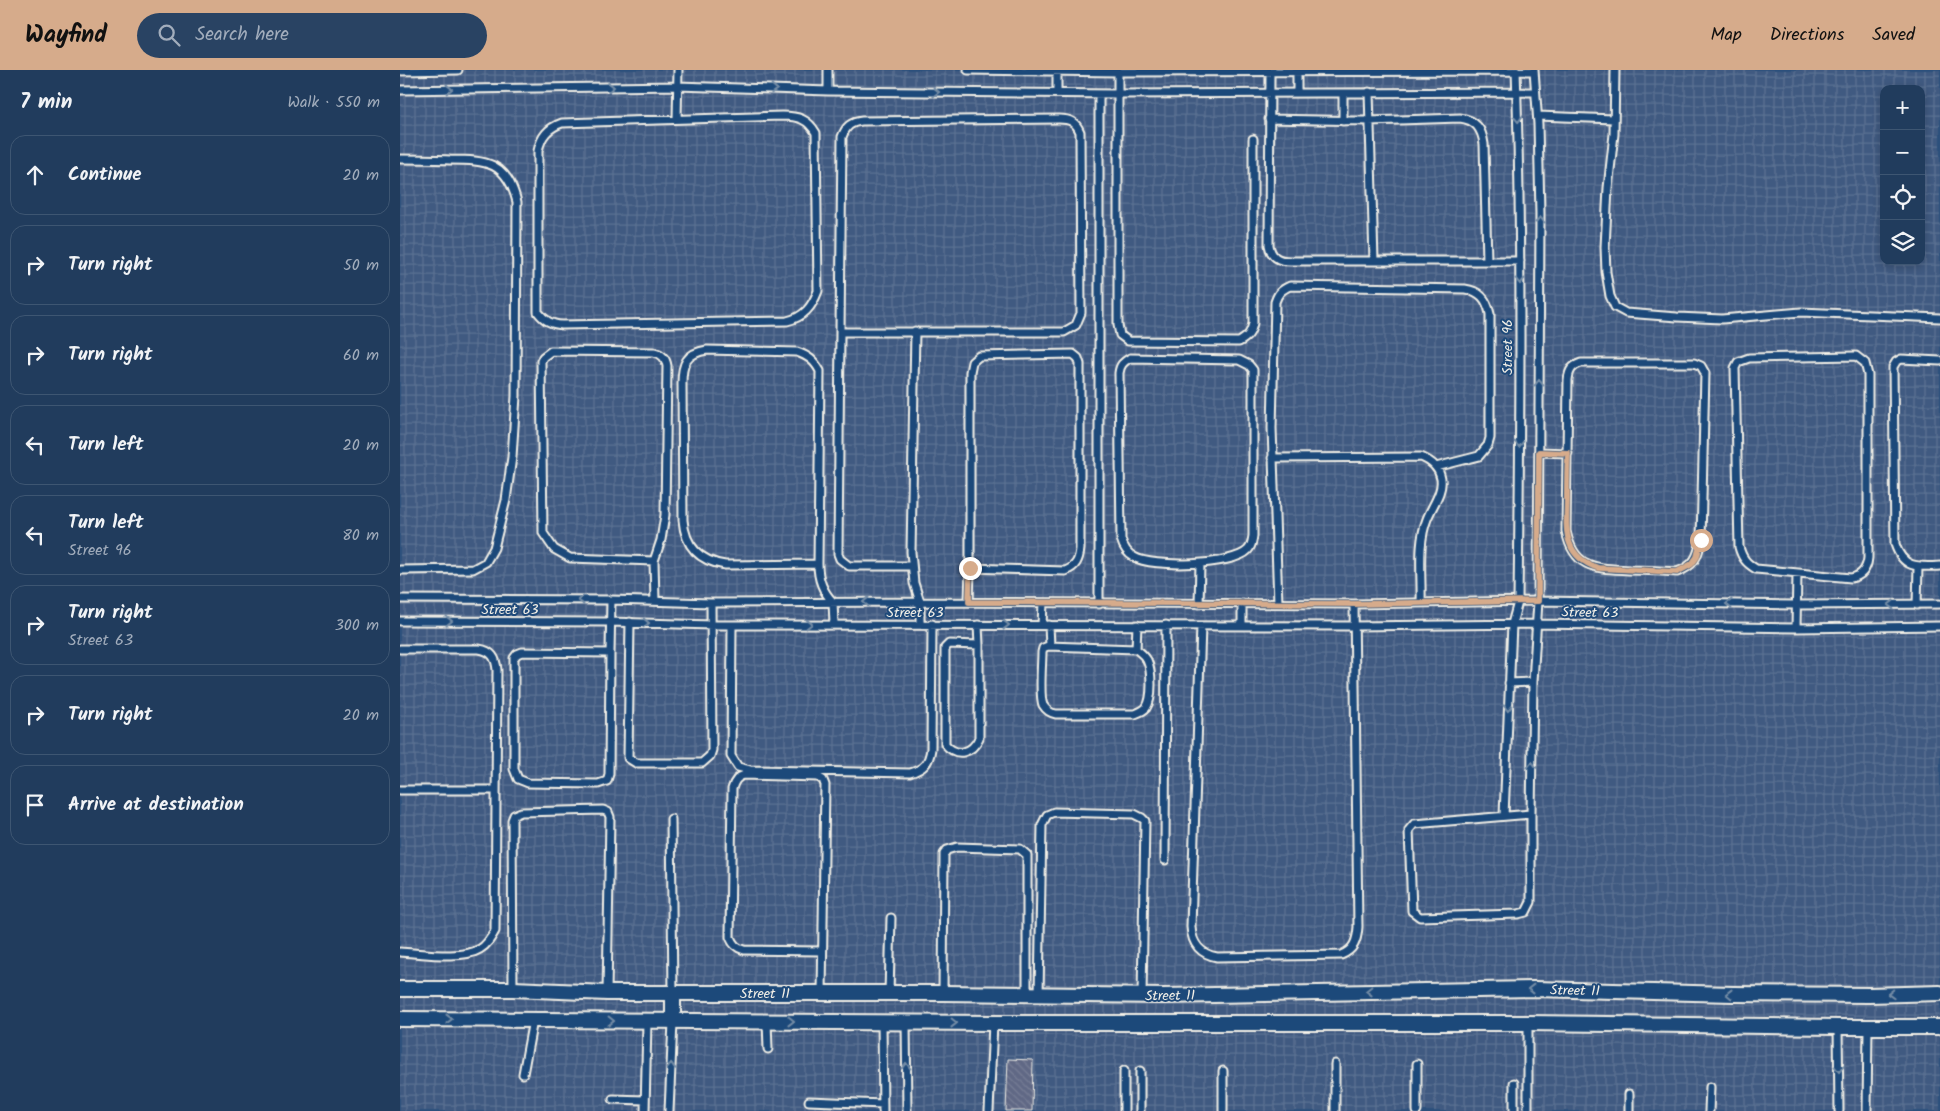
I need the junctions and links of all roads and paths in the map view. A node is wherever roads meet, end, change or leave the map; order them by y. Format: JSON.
{"nodes":[{"id":1,"x":458,"y":70,"type":"edge"},
{"id":2,"x":678,"y":70,"type":"edge"},
{"id":3,"x":828,"y":70,"type":"edge"},
{"id":4,"x":968,"y":70,"type":"edge"},
{"id":5,"x":1057,"y":70,"type":"edge"},
{"id":6,"x":1615,"y":70,"type":"edge"},
{"id":7,"x":400,"y":71,"type":"edge"},
{"id":8,"x":1285,"y":71,"type":"edge"},
{"id":9,"x":1516,"y":71,"type":"edge"},
{"id":10,"x":1534,"y":71,"type":"edge"},
{"id":11,"x":1118,"y":72,"type":"junction"},
{"id":12,"x":1270,"y":72,"type":"junction"},
{"id":13,"x":1297,"y":72,"type":"junction"},
{"id":14,"x":678,"y":86,"type":"junction"},
{"id":15,"x":400,"y":90,"type":"edge"},
{"id":16,"x":828,"y":91,"type":"junction"},
{"id":17,"x":1517,"y":91,"type":"junction"},
{"id":18,"x":1343,"y":92,"type":"junction"},
{"id":19,"x":1369,"y":92,"type":"junction"},
{"id":20,"x":1535,"y":92,"type":"junction"},
{"id":21,"x":1058,"y":93,"type":"junction"},
{"id":22,"x":1270,"y":93,"type":"junction"},
{"id":23,"x":1297,"y":93,"type":"junction"},
{"id":24,"x":1099,"y":94,"type":"junction"},
{"id":25,"x":1118,"y":94,"type":"junction"},
{"id":26,"x":1538,"y":116,"type":"junction"},
{"id":27,"x":1269,"y":118,"type":"junction"},
{"id":28,"x":677,"y":119,"type":"junction"},
{"id":29,"x":1614,"y":119,"type":"junction"},
{"id":30,"x":1343,"y":121,"type":"junction"},
{"id":31,"x":1369,"y":121,"type":"junction"},
{"id":32,"x":1253,"y":139,"type":"dead end"},
{"id":33,"x":400,"y":159,"type":"edge"},
{"id":34,"x":1520,"y":261,"type":"junction"},
{"id":35,"x":1374,"y":262,"type":"junction"},
{"id":36,"x":1487,"y":262,"type":"junction"},
{"id":37,"x":1940,"y":318,"type":"edge"},
{"id":38,"x":915,"y":331,"type":"junction"},
{"id":39,"x":840,"y":332,"type":"junction"},
{"id":40,"x":1940,"y":361,"type":"edge"},
{"id":41,"x":1539,"y":452,"type":"junction"},
{"id":42,"x":1568,"y":453,"type":"junction"},
{"id":43,"x":1272,"y":458,"type":"junction"},
{"id":44,"x":1436,"y":468,"type":"junction"},
{"id":45,"x":654,"y":561,"type":"junction"},
{"id":46,"x":818,"y":564,"type":"junction"},
{"id":47,"x":1200,"y":564,"type":"junction"},
{"id":48,"x":912,"y":566,"type":"junction"},
{"id":49,"x":1940,"y":566,"type":"edge"},
{"id":50,"x":970,"y":568,"type":"junction"},
{"id":51,"x":1918,"y":568,"type":"junction"},
{"id":52,"x":400,"y":570,"type":"edge"},
{"id":53,"x":1797,"y":574,"type":"junction"},
{"id":54,"x":400,"y":599,"type":"edge"},
{"id":55,"x":611,"y":600,"type":"junction"},
{"id":56,"x":655,"y":601,"type":"junction"},
{"id":57,"x":1538,"y":601,"type":"junction"},
{"id":58,"x":833,"y":602,"type":"junction"},
{"id":59,"x":920,"y":602,"type":"junction"},
{"id":60,"x":969,"y":602,"type":"junction"},
{"id":61,"x":1518,"y":602,"type":"junction"},
{"id":62,"x":711,"y":603,"type":"junction"},
{"id":63,"x":1043,"y":603,"type":"junction"},
{"id":64,"x":1242,"y":603,"type":"junction"},
{"id":65,"x":1278,"y":603,"type":"junction"},
{"id":66,"x":1421,"y":603,"type":"junction"},
{"id":67,"x":1099,"y":604,"type":"junction"},
{"id":68,"x":1199,"y":604,"type":"junction"},
{"id":69,"x":1354,"y":604,"type":"junction"},
{"id":70,"x":1940,"y":604,"type":"edge"},
{"id":71,"x":1796,"y":605,"type":"junction"},
{"id":72,"x":1918,"y":605,"type":"junction"},
{"id":73,"x":400,"y":621,"type":"edge"},
{"id":74,"x":610,"y":622,"type":"junction"},
{"id":75,"x":630,"y":622,"type":"junction"},
{"id":76,"x":834,"y":624,"type":"junction"},
{"id":77,"x":920,"y":624,"type":"junction"},
{"id":78,"x":932,"y":624,"type":"junction"},
{"id":79,"x":978,"y":624,"type":"junction"},
{"id":80,"x":1512,"y":624,"type":"junction"},
{"id":81,"x":1536,"y":624,"type":"junction"},
{"id":82,"x":712,"y":625,"type":"junction"},
{"id":83,"x":732,"y":625,"type":"junction"},
{"id":84,"x":1046,"y":625,"type":"junction"},
{"id":85,"x":1137,"y":625,"type":"junction"},
{"id":86,"x":1166,"y":625,"type":"junction"},
{"id":87,"x":1242,"y":625,"type":"junction"},
{"id":88,"x":1201,"y":626,"type":"junction"},
{"id":89,"x":1354,"y":626,"type":"junction"},
{"id":90,"x":1940,"y":626,"type":"edge"},
{"id":91,"x":1796,"y":628,"type":"junction"},
{"id":92,"x":979,"y":645,"type":"junction"},
{"id":93,"x":1050,"y":646,"type":"junction"},
{"id":94,"x":400,"y":649,"type":"edge"},
{"id":95,"x":1136,"y":649,"type":"junction"},
{"id":96,"x":610,"y":653,"type":"junction"},
{"id":97,"x":1533,"y":682,"type":"junction"},
{"id":98,"x":1509,"y":683,"type":"junction"},
{"id":99,"x":400,"y":790,"type":"edge"},
{"id":100,"x":496,"y":790,"type":"junction"},
{"id":101,"x":1531,"y":814,"type":"junction"},
{"id":102,"x":1504,"y":816,"type":"junction"},
{"id":103,"x":671,"y":819,"type":"dead end"},
{"id":104,"x":1165,"y":860,"type":"dead end"},
{"id":105,"x":891,"y":918,"type":"dead end"},
{"id":106,"x":822,"y":951,"type":"junction"},
{"id":107,"x":400,"y":952,"type":"edge"},
{"id":108,"x":400,"y":988,"type":"edge"},
{"id":109,"x":513,"y":990,"type":"junction"},
{"id":110,"x":673,"y":992,"type":"junction"},
{"id":111,"x":607,"y":993,"type":"junction"},
{"id":112,"x":822,"y":993,"type":"junction"},
{"id":113,"x":889,"y":993,"type":"junction"},
{"id":114,"x":943,"y":993,"type":"junction"},
{"id":115,"x":1940,"y":993,"type":"edge"},
{"id":116,"x":1033,"y":994,"type":"junction"},
{"id":117,"x":1142,"y":995,"type":"junction"},
{"id":118,"x":400,"y":1019,"type":"edge"},
{"id":119,"x":533,"y":1020,"type":"junction"},
{"id":120,"x":767,"y":1021,"type":"junction"},
{"id":121,"x":647,"y":1022,"type":"junction"},
{"id":122,"x":672,"y":1022,"type":"junction"},
{"id":123,"x":882,"y":1022,"type":"junction"},
{"id":124,"x":906,"y":1022,"type":"junction"},
{"id":125,"x":993,"y":1023,"type":"junction"},
{"id":126,"x":1528,"y":1023,"type":"junction"},
{"id":127,"x":1838,"y":1027,"type":"junction"},
{"id":128,"x":1868,"y":1027,"type":"junction"},
{"id":129,"x":1940,"y":1027,"type":"edge"},
{"id":130,"x":768,"y":1049,"type":"dead end"},
{"id":131,"x":1335,"y":1064,"type":"dead end"},
{"id":132,"x":1417,"y":1064,"type":"dead end"},
{"id":133,"x":1124,"y":1070,"type":"dead end"},
{"id":134,"x":1140,"y":1071,"type":"dead end"},
{"id":135,"x":1223,"y":1071,"type":"dead end"},
{"id":136,"x":523,"y":1074,"type":"dead end"},
{"id":137,"x":1514,"y":1083,"type":"dead end"},
{"id":138,"x":1710,"y":1087,"type":"dead end"},
{"id":139,"x":1629,"y":1094,"type":"dead end"},
{"id":140,"x":613,"y":1099,"type":"dead end"},
{"id":141,"x":645,"y":1100,"type":"junction"},
{"id":142,"x":809,"y":1101,"type":"dead end"},
{"id":143,"x":883,"y":1107,"type":"edge"},
{"id":144,"x":645,"y":1111,"type":"edge"},
{"id":145,"x":669,"y":1111,"type":"edge"},
{"id":146,"x":907,"y":1111,"type":"edge"},
{"id":147,"x":989,"y":1111,"type":"edge"},
{"id":148,"x":1124,"y":1111,"type":"edge"},
{"id":149,"x":1140,"y":1111,"type":"edge"},
{"id":150,"x":1223,"y":1111,"type":"edge"},
{"id":151,"x":1335,"y":1111,"type":"edge"},
{"id":152,"x":1417,"y":1111,"type":"edge"},
{"id":153,"x":1514,"y":1111,"type":"edge"},
{"id":154,"x":1528,"y":1111,"type":"edge"},
{"id":155,"x":1629,"y":1111,"type":"edge"},
{"id":156,"x":1709,"y":1111,"type":"edge"},
{"id":157,"x":1839,"y":1111,"type":"edge"},
{"id":158,"x":1867,"y":1111,"type":"edge"}],
"edges":[{"from":1,"to":7,"type":"lane"},
{"from":2,"to":14,"type":"lane"},
{"from":3,"to":16,"type":"lane"},
{"from":4,"to":5,"type":"lane"},
{"from":5,"to":11,"type":"lane"},
{"from":5,"to":21,"type":"lane"},
{"from":6,"to":29,"type":"lane"},
{"from":8,"to":12,"type":"lane"},
{"from":8,"to":13,"type":"lane"},
{"from":9,"to":10,"type":"lane"},
{"from":9,"to":13,"type":"lane"},
{"from":9,"to":17,"type":"lane","name":"Street 96"},
{"from":10,"to":20,"type":"lane"},
{"from":11,"to":12,"type":"lane"},
{"from":11,"to":25,"type":"lane"},
{"from":12,"to":22,"type":"lane"},
{"from":13,"to":23,"type":"lane"},
{"from":15,"to":14,"type":"lane","one_way":true},
{"from":14,"to":16,"type":"lane","one_way":true},
{"from":14,"to":28,"type":"lane"},
{"from":16,"to":21,"type":"lane","one_way":true},
{"from":17,"to":19,"type":"lane"},
{"from":17,"to":20,"type":"lane"},
{"from":17,"to":34,"type":"lane","name":"Street 96","one_way":true},
{"from":18,"to":19,"type":"lane"},
{"from":18,"to":23,"type":"lane"},
{"from":18,"to":30,"type":"lane"},
{"from":19,"to":31,"type":"lane"},
{"from":20,"to":26,"type":"lane"},
{"from":21,"to":24,"type":"lane"},
{"from":22,"to":23,"type":"lane"},
{"from":22,"to":25,"type":"lane"},
{"from":22,"to":27,"type":"lane"},
{"from":24,"to":25,"type":"lane"},
{"from":24,"to":67,"type":"lane"},
{"from":25,"to":32,"type":"lane"},
{"from":26,"to":29,"type":"lane"},
{"from":41,"to":26,"type":"lane","one_way":true},
{"from":27,"to":30,"type":"lane"},
{"from":27,"to":35,"type":"lane"},
{"from":28,"to":28,"type":"lane"},
{"from":29,"to":37,"type":"lane"},
{"from":30,"to":31,"type":"lane"},
{"from":31,"to":35,"type":"lane"},
{"from":31,"to":36,"type":"lane"},
{"from":33,"to":52,"type":"lane"},
{"from":34,"to":36,"type":"lane"},
{"from":34,"to":61,"type":"lane","name":"Street 96","one_way":true},
{"from":35,"to":36,"type":"lane"},
{"from":38,"to":39,"type":"lane"},
{"from":38,"to":39,"type":"lane"},
{"from":38,"to":48,"type":"lane"},
{"from":39,"to":48,"type":"lane"},
{"from":40,"to":51,"type":"lane"},
{"from":41,"to":42,"type":"lane"},
{"from":41,"to":57,"type":"lane"},
{"from":42,"to":42,"type":"lane"},
{"from":43,"to":44,"type":"lane"},
{"from":43,"to":44,"type":"lane"},
{"from":43,"to":65,"type":"lane"},
{"from":44,"to":66,"type":"lane"},
{"from":45,"to":45,"type":"lane"},
{"from":45,"to":56,"type":"lane"},
{"from":46,"to":46,"type":"lane"},
{"from":46,"to":58,"type":"lane"},
{"from":47,"to":47,"type":"lane"},
{"from":47,"to":68,"type":"lane"},
{"from":48,"to":59,"type":"lane"},
{"from":49,"to":51,"type":"lane"},
{"from":50,"to":50,"type":"lane"},
{"from":50,"to":60,"type":"lane"},
{"from":51,"to":72,"type":"lane"},
{"from":53,"to":53,"type":"lane"},
{"from":53,"to":71,"type":"lane"},
{"from":55,"to":54,"type":"lane","name":"Street 63","one_way":true},
{"from":55,"to":56,"type":"lane","name":"Street 63"},
{"from":55,"to":74,"type":"lane"},
{"from":56,"to":62,"type":"lane","name":"Street 63"},
{"from":57,"to":61,"type":"lane","name":"Street 63"},
{"from":71,"to":57,"type":"lane","name":"Street 63","one_way":true},
{"from":57,"to":81,"type":"lane"},
{"from":59,"to":58,"type":"lane","name":"Street 63","one_way":true},
{"from":58,"to":62,"type":"lane","name":"Street 63"},
{"from":58,"to":76,"type":"lane"},
{"from":59,"to":60,"type":"lane","name":"Street 63"},
{"from":59,"to":77,"type":"lane"},
{"from":60,"to":63,"type":"lane","name":"Street 63"},
{"from":61,"to":66,"type":"lane","name":"Street 63"},
{"from":61,"to":80,"type":"lane","name":"Street 96"},
{"from":62,"to":82,"type":"lane"},
{"from":63,"to":67,"type":"lane","name":"Street 63"},
{"from":63,"to":84,"type":"lane"},
{"from":64,"to":65,"type":"lane","name":"Street 63"},
{"from":64,"to":68,"type":"lane","name":"Street 63"},
{"from":64,"to":87,"type":"lane"},
{"from":65,"to":69,"type":"lane","name":"Street 63"},
{"from":66,"to":69,"type":"lane","name":"Street 63"},
{"from":67,"to":68,"type":"lane","name":"Street 63"},
{"from":69,"to":89,"type":"lane"},
{"from":70,"to":72,"type":"lane","name":"Street 63"},
{"from":72,"to":71,"type":"lane","name":"Street 63","one_way":true},
{"from":71,"to":91,"type":"lane"},
{"from":73,"to":74,"type":"lane","name":"Street 63","one_way":true},
{"from":74,"to":75,"type":"lane","name":"Street 63"},
{"from":74,"to":96,"type":"lane"},
{"from":75,"to":82,"type":"lane","name":"Street 63","one_way":true},
{"from":75,"to":82,"type":"lane"},
{"from":76,"to":77,"type":"lane","name":"Street 63"},
{"from":83,"to":76,"type":"lane","name":"Street 63","one_way":true},
{"from":77,"to":78,"type":"lane","name":"Street 63"},
{"from":78,"to":79,"type":"lane","name":"Street 63"},
{"from":78,"to":83,"type":"lane"},
{"from":79,"to":84,"type":"lane","name":"Street 63","one_way":true},
{"from":79,"to":92,"type":"lane"},
{"from":80,"to":81,"type":"lane","name":"Street 63"},
{"from":80,"to":89,"type":"lane","name":"Street 63"},
{"from":80,"to":98,"type":"lane","name":"Street 96"},
{"from":81,"to":91,"type":"lane","name":"Street 63"},
{"from":81,"to":97,"type":"lane"},
{"from":82,"to":83,"type":"lane","name":"Street 63"},
{"from":84,"to":85,"type":"lane","name":"Street 63"},
{"from":84,"to":93,"type":"lane"},
{"from":85,"to":86,"type":"lane","name":"Street 63"},
{"from":85,"to":95,"type":"lane"},
{"from":86,"to":88,"type":"lane","name":"Street 63"},
{"from":86,"to":104,"type":"lane"},
{"from":87,"to":88,"type":"lane","name":"Street 63"},
{"from":87,"to":89,"type":"lane","name":"Street 63"},
{"from":88,"to":89,"type":"lane"},
{"from":90,"to":91,"type":"lane","name":"Street 63"},
{"from":92,"to":92,"type":"lane"},
{"from":93,"to":95,"type":"lane"},
{"from":93,"to":95,"type":"lane"},
{"from":94,"to":100,"type":"lane"},
{"from":96,"to":96,"type":"lane"},
{"from":97,"to":98,"type":"lane"},
{"from":101,"to":97,"type":"lane","one_way":true},
{"from":98,"to":102,"type":"lane","name":"Street 96","one_way":true},
{"from":99,"to":100,"type":"lane"},
{"from":100,"to":107,"type":"lane"},
{"from":101,"to":102,"type":"lane"},
{"from":101,"to":102,"type":"lane"},
{"from":103,"to":110,"type":"lane"},
{"from":105,"to":113,"type":"lane"},
{"from":106,"to":106,"type":"lane"},
{"from":106,"to":112,"type":"lane"},
{"from":108,"to":109,"type":"street","name":"Street 11"},
{"from":109,"to":111,"type":"street","name":"Street 11"},
{"from":109,"to":111,"type":"lane"},
{"from":110,"to":111,"type":"street","name":"Street 11"},
{"from":110,"to":112,"type":"street","name":"Street 11"},
{"from":110,"to":122,"type":"street"},
{"from":112,"to":113,"type":"street","name":"Street 11"},
{"from":113,"to":114,"type":"street","name":"Street 11"},
{"from":114,"to":116,"type":"street","name":"Street 11"},
{"from":114,"to":116,"type":"lane"},
{"from":115,"to":117,"type":"street","name":"Street 11","one_way":true},
{"from":116,"to":117,"type":"street","name":"Street 11"},
{"from":116,"to":117,"type":"lane"},
{"from":118,"to":119,"type":"street","name":"Street 11","one_way":true},
{"from":119,"to":121,"type":"street","name":"Street 11","one_way":true},
{"from":119,"to":136,"type":"lane"},
{"from":120,"to":122,"type":"street","name":"Street 11"},
{"from":120,"to":123,"type":"street","name":"Street 11","one_way":true},
{"from":120,"to":130,"type":"lane"},
{"from":121,"to":122,"type":"street","name":"Street 11"},
{"from":121,"to":141,"type":"lane"},
{"from":145,"to":122,"type":"lane","one_way":true},
{"from":123,"to":124,"type":"street","name":"Street 11"},
{"from":123,"to":143,"type":"lane"},
{"from":124,"to":125,"type":"street","name":"Street 11","one_way":true},
{"from":146,"to":124,"type":"lane","one_way":true},
{"from":125,"to":126,"type":"street","name":"Street 11"},
{"from":125,"to":147,"type":"lane"},
{"from":126,"to":127,"type":"street","name":"Street 11"},
{"from":126,"to":154,"type":"lane"},
{"from":127,"to":128,"type":"street","name":"Street 11"},
{"from":127,"to":157,"type":"lane","one_way":true},
{"from":128,"to":129,"type":"street","name":"Street 11"},
{"from":128,"to":158,"type":"lane"},
{"from":131,"to":151,"type":"lane"},
{"from":132,"to":152,"type":"lane"},
{"from":133,"to":148,"type":"lane"},
{"from":134,"to":149,"type":"lane"},
{"from":135,"to":150,"type":"lane"},
{"from":137,"to":153,"type":"lane"},
{"from":138,"to":156,"type":"lane"},
{"from":139,"to":155,"type":"lane"},
{"from":140,"to":141,"type":"lane"},
{"from":141,"to":144,"type":"lane"},
{"from":142,"to":143,"type":"lane"}]}
